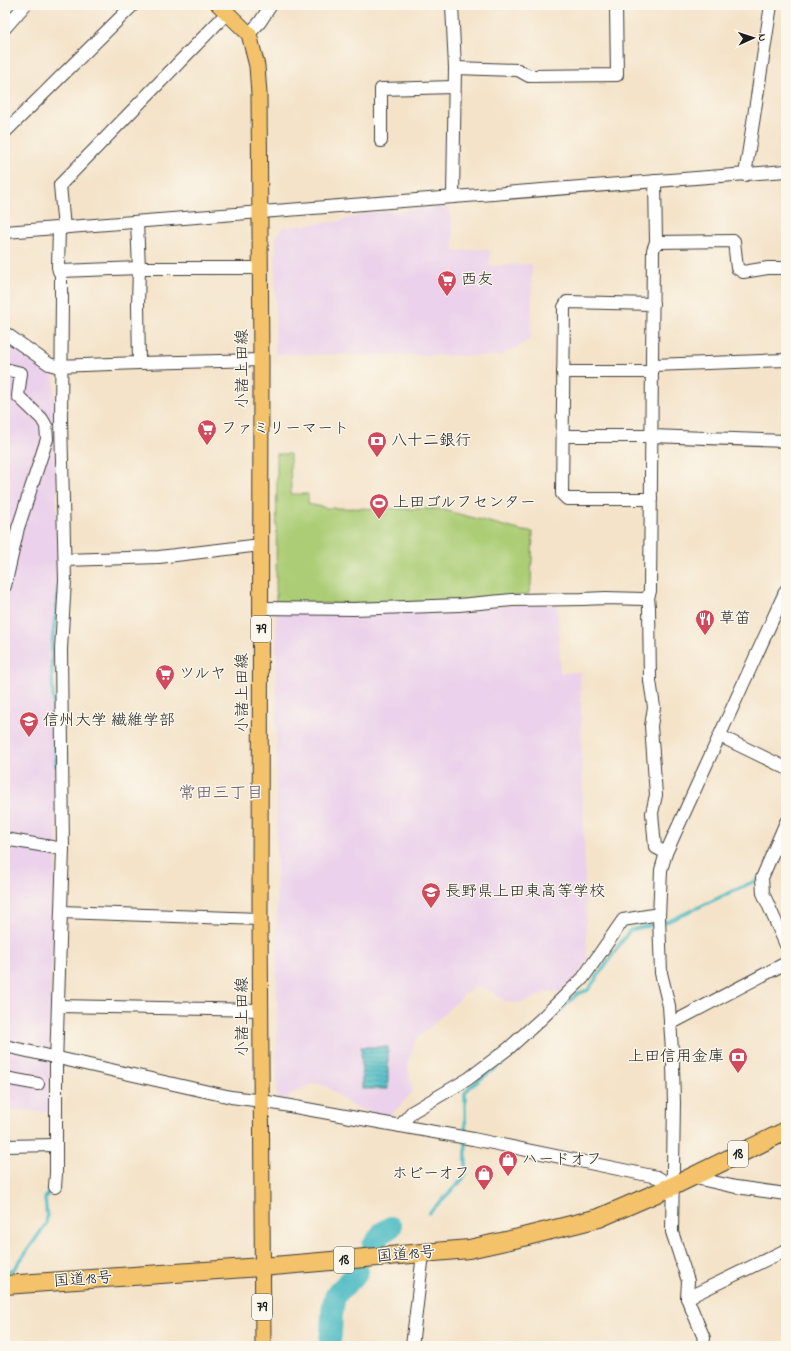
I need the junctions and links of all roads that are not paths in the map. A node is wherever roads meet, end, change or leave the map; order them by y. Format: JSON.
{"nodes":[{"id":1,"x":25,"y":5,"type":"edge"},
{"id":2,"x":133,"y":5,"type":"edge"},
{"id":3,"x":271,"y":5,"type":"edge"},
{"id":4,"x":452,"y":5,"type":"edge"},
{"id":5,"x":616,"y":5,"type":"edge"},
{"id":6,"x":771,"y":5,"type":"edge"},
{"id":7,"x":224,"y":9,"type":"edge"},
{"id":8,"x":5,"y":28,"type":"edge"},
{"id":9,"x":249,"y":34,"type":"junction"},
{"id":10,"x":455,"y":68,"type":"junction"},
{"id":11,"x":454,"y":87,"type":"junction"},
{"id":12,"x":5,"y":132,"type":"edge"},
{"id":13,"x":381,"y":141,"type":"dead end"},
{"id":14,"x":786,"y":171,"type":"edge"},
{"id":15,"x":745,"y":175,"type":"junction"},
{"id":16,"x":655,"y":181,"type":"junction"},
{"id":17,"x":453,"y":196,"type":"junction"},
{"id":18,"x":260,"y":212,"type":"junction"},
{"id":19,"x":136,"y":222,"type":"junction"},
{"id":20,"x":62,"y":228,"type":"junction"},
{"id":21,"x":5,"y":232,"type":"edge"},
{"id":22,"x":656,"y":242,"type":"junction"},
{"id":23,"x":139,"y":268,"type":"junction"},
{"id":24,"x":260,"y":268,"type":"junction"},
{"id":25,"x":786,"y":268,"type":"edge"},
{"id":26,"x":61,"y":271,"type":"junction"},
{"id":27,"x":653,"y":304,"type":"junction"},
{"id":28,"x":5,"y":333,"type":"edge"},
{"id":29,"x":261,"y":360,"type":"junction"},
{"id":30,"x":786,"y":360,"type":"edge"},
{"id":31,"x":139,"y":363,"type":"junction"},
{"id":32,"x":58,"y":366,"type":"junction"},
{"id":33,"x":5,"y":369,"type":"edge"},
{"id":34,"x":652,"y":369,"type":"junction"},
{"id":35,"x":564,"y":372,"type":"junction"},
{"id":36,"x":563,"y":436,"type":"junction"},
{"id":37,"x":652,"y":436,"type":"junction"},
{"id":38,"x":786,"y":441,"type":"edge"},
{"id":39,"x":651,"y":499,"type":"junction"},
{"id":40,"x":261,"y":545,"type":"junction"},
{"id":41,"x":64,"y":560,"type":"junction"},
{"id":42,"x":5,"y":586,"type":"edge"},
{"id":43,"x":786,"y":590,"type":"edge"},
{"id":44,"x":648,"y":598,"type":"junction"},
{"id":45,"x":261,"y":608,"type":"junction"},
{"id":46,"x":720,"y":736,"type":"junction"},
{"id":47,"x":786,"y":768,"type":"edge"},
{"id":48,"x":786,"y":822,"type":"edge"},
{"id":49,"x":5,"y":839,"type":"edge"},
{"id":50,"x":59,"y":849,"type":"junction"},
{"id":51,"x":666,"y":853,"type":"junction"},
{"id":52,"x":61,"y":912,"type":"junction"},
{"id":53,"x":260,"y":919,"type":"junction"},
{"id":54,"x":659,"y":920,"type":"junction"},
{"id":55,"x":786,"y":945,"type":"edge"},
{"id":56,"x":786,"y":963,"type":"edge"},
{"id":57,"x":58,"y":1006,"type":"junction"},
{"id":58,"x":261,"y":1010,"type":"junction"},
{"id":59,"x":670,"y":1024,"type":"junction"},
{"id":60,"x":5,"y":1046,"type":"edge"},
{"id":61,"x":53,"y":1056,"type":"junction"},
{"id":62,"x":5,"y":1078,"type":"edge"},
{"id":63,"x":38,"y":1084,"type":"dead end"},
{"id":64,"x":262,"y":1101,"type":"junction"},
{"id":65,"x":400,"y":1126,"type":"junction"},
{"id":66,"x":786,"y":1131,"type":"edge"},
{"id":67,"x":53,"y":1145,"type":"junction"},
{"id":68,"x":5,"y":1146,"type":"edge"},
{"id":69,"x":691,"y":1177,"type":"junction"},
{"id":70,"x":673,"y":1186,"type":"junction"},
{"id":71,"x":55,"y":1187,"type":"dead end"},
{"id":72,"x":786,"y":1194,"type":"edge"},
{"id":73,"x":786,"y":1250,"type":"edge"},
{"id":74,"x":423,"y":1254,"type":"junction"},
{"id":75,"x":262,"y":1267,"type":"junction"},
{"id":76,"x":5,"y":1285,"type":"edge"},
{"id":77,"x":687,"y":1298,"type":"junction"},
{"id":78,"x":263,"y":1346,"type":"edge"},
{"id":79,"x":412,"y":1346,"type":"edge"},
{"id":80,"x":702,"y":1346,"type":"edge"}],
"edges":[{"from":1,"to":8,"type":"street"},
{"from":2,"to":12,"type":"street"},
{"from":3,"to":9,"type":"street"},
{"from":4,"to":10,"type":"street"},
{"from":5,"to":10,"type":"street"},
{"from":6,"to":15,"type":"street"},
{"from":7,"to":9,"type":"main road","name":"小諸上田線","number":"79"},
{"from":7,"to":20,"type":"street"},
{"from":9,"to":18,"type":"main road","name":"小諸上田線","number":"79"},
{"from":10,"to":11,"type":"street"},
{"from":11,"to":13,"type":"street"},
{"from":11,"to":17,"type":"street"},
{"from":14,"to":15,"type":"street"},
{"from":15,"to":16,"type":"street"},
{"from":16,"to":17,"type":"street"},
{"from":16,"to":22,"type":"street"},
{"from":17,"to":18,"type":"street"},
{"from":18,"to":19,"type":"street"},
{"from":18,"to":24,"type":"main road","name":"小諸上田線","number":"79"},
{"from":19,"to":20,"type":"street"},
{"from":19,"to":23,"type":"street"},
{"from":20,"to":21,"type":"street"},
{"from":20,"to":26,"type":"street"},
{"from":22,"to":25,"type":"street"},
{"from":22,"to":27,"type":"street"},
{"from":23,"to":24,"type":"street"},
{"from":23,"to":26,"type":"street"},
{"from":23,"to":31,"type":"street"},
{"from":24,"to":29,"type":"main road","name":"小諸上田線","number":"79"},
{"from":26,"to":32,"type":"street"},
{"from":27,"to":34,"type":"street"},
{"from":27,"to":35,"type":"street"},
{"from":28,"to":32,"type":"street"},
{"from":29,"to":31,"type":"street"},
{"from":29,"to":40,"type":"main road","name":"小諸上田線","number":"79"},
{"from":30,"to":34,"type":"street"},
{"from":31,"to":32,"type":"street"},
{"from":32,"to":41,"type":"street"},
{"from":33,"to":42,"type":"street"},
{"from":34,"to":35,"type":"street"},
{"from":34,"to":37,"type":"street"},
{"from":35,"to":36,"type":"street"},
{"from":36,"to":37,"type":"street"},
{"from":36,"to":39,"type":"street"},
{"from":37,"to":38,"type":"street"},
{"from":37,"to":39,"type":"street"},
{"from":39,"to":44,"type":"street"},
{"from":40,"to":41,"type":"street"},
{"from":40,"to":45,"type":"main road","name":"小諸上田線","number":"79"},
{"from":41,"to":50,"type":"street"},
{"from":43,"to":46,"type":"street"},
{"from":44,"to":45,"type":"street"},
{"from":44,"to":51,"type":"street"},
{"from":45,"to":53,"type":"main road","name":"小諸上田線","number":"79"},
{"from":46,"to":47,"type":"street"},
{"from":46,"to":51,"type":"street"},
{"from":48,"to":55,"type":"street"},
{"from":49,"to":50,"type":"street"},
{"from":50,"to":52,"type":"street"},
{"from":51,"to":54,"type":"street"},
{"from":52,"to":53,"type":"street"},
{"from":52,"to":57,"type":"street"},
{"from":53,"to":58,"type":"main road","name":"小諸上田線","number":"79"},
{"from":54,"to":59,"type":"street"},
{"from":54,"to":65,"type":"street"},
{"from":56,"to":59,"type":"street"},
{"from":57,"to":58,"type":"street"},
{"from":57,"to":61,"type":"street"},
{"from":58,"to":64,"type":"main road","name":"小諸上田線","number":"79"},
{"from":59,"to":70,"type":"street"},
{"from":60,"to":61,"type":"street"},
{"from":61,"to":64,"type":"street"},
{"from":61,"to":67,"type":"street"},
{"from":62,"to":63,"type":"street"},
{"from":64,"to":65,"type":"street"},
{"from":64,"to":75,"type":"main road","name":"小諸上田線","number":"79"},
{"from":65,"to":70,"type":"street"},
{"from":66,"to":69,"type":"highway","name":"国道18号","number":"18"},
{"from":67,"to":68,"type":"street"},
{"from":67,"to":71,"type":"street"},
{"from":69,"to":70,"type":"highway","name":"国道18号","number":"18"},
{"from":69,"to":72,"type":"street"},
{"from":70,"to":74,"type":"highway","name":"国道18号","number":"18"},
{"from":70,"to":77,"type":"street"},
{"from":73,"to":77,"type":"street"},
{"from":74,"to":75,"type":"highway","name":"国道18号","number":"18"},
{"from":74,"to":79,"type":"street"},
{"from":75,"to":76,"type":"highway","name":"国道18号","number":"18"},
{"from":75,"to":78,"type":"main road","name":"小諸上田線","number":"79"},
{"from":77,"to":80,"type":"street"}]}
